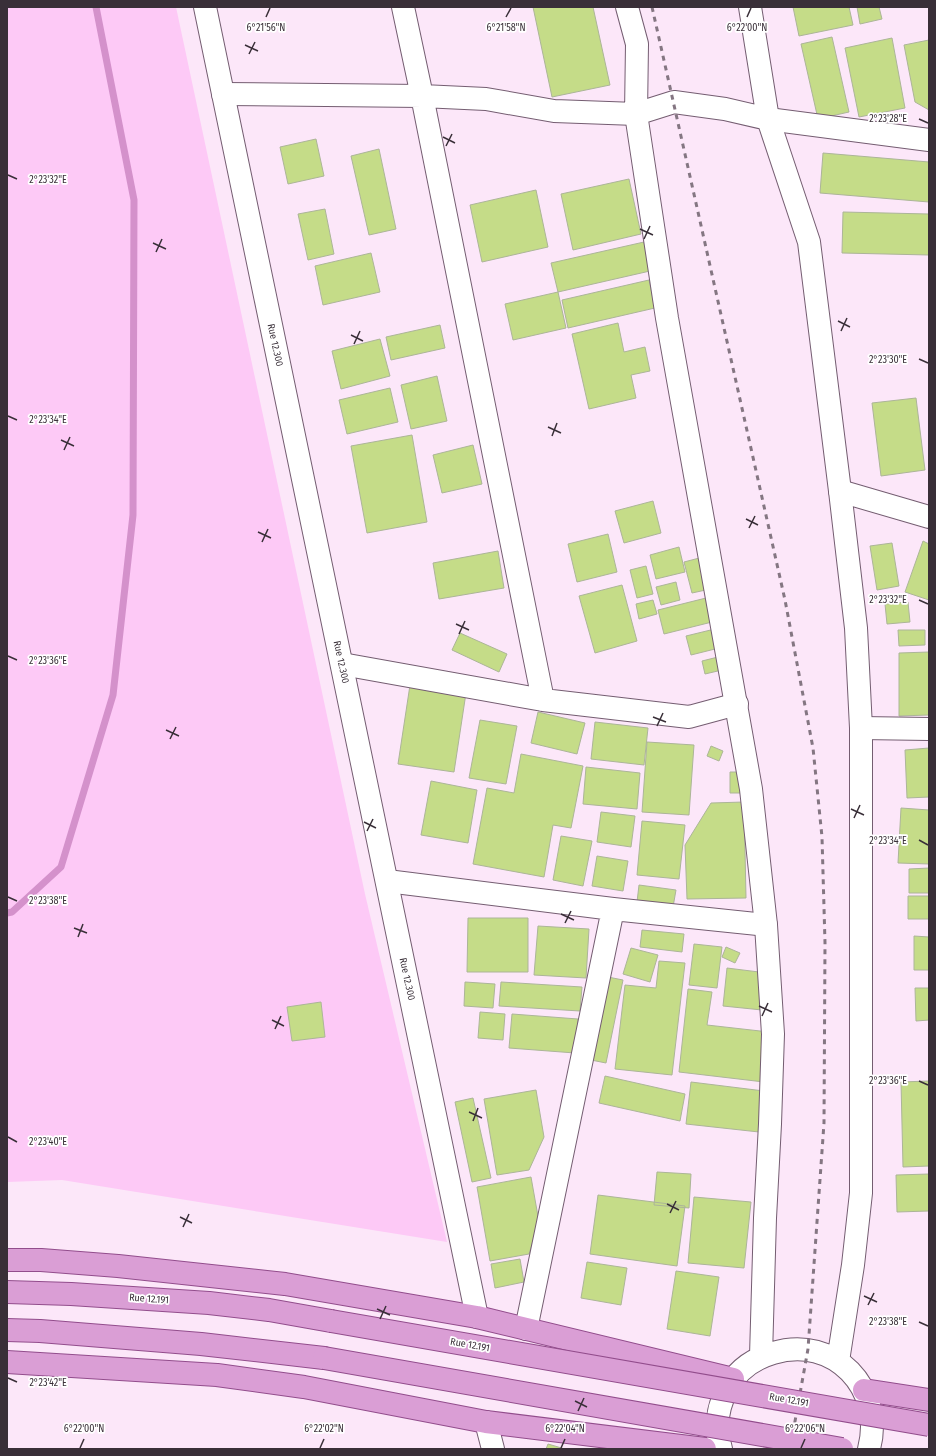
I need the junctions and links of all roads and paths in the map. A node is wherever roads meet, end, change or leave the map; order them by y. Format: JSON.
{"nodes":[{"id":1,"x":205,"y":7,"type":"edge"},
{"id":2,"x":403,"y":7,"type":"edge"},
{"id":3,"x":627,"y":7,"type":"edge"},
{"id":4,"x":750,"y":7,"type":"edge"},
{"id":5,"x":223,"y":94,"type":"junction"},
{"id":6,"x":422,"y":96,"type":"junction"},
{"id":7,"x":636,"y":114,"type":"junction"},
{"id":8,"x":768,"y":119,"type":"junction"},
{"id":9,"x":929,"y":140,"type":"edge"},
{"id":10,"x":840,"y":491,"type":"junction"},
{"id":11,"x":929,"y":517,"type":"edge"},
{"id":12,"x":342,"y":664,"type":"junction"},
{"id":13,"x":543,"y":700,"type":"junction"},
{"id":14,"x":737,"y":704,"type":"junction"},
{"id":15,"x":861,"y":728,"type":"junction"},
{"id":16,"x":929,"y":729,"type":"edge"},
{"id":17,"x":387,"y":881,"type":"junction"},
{"id":18,"x":613,"y":909,"type":"junction"},
{"id":19,"x":766,"y":925,"type":"junction"},
{"id":20,"x":7,"y":1260,"type":"edge"},
{"id":21,"x":7,"y":1292,"type":"edge"},
{"id":22,"x":477,"y":1317,"type":"junction"},
{"id":23,"x":526,"y":1329,"type":"junction"},
{"id":24,"x":7,"y":1330,"type":"edge"},
{"id":25,"x":760,"y":1356,"type":"junction"},
{"id":26,"x":838,"y":1361,"type":"junction"},
{"id":27,"x":7,"y":1362,"type":"edge"},
{"id":28,"x":733,"y":1379,"type":"junction"},
{"id":29,"x":864,"y":1390,"type":"junction"},
{"id":30,"x":929,"y":1400,"type":"edge"},
{"id":31,"x":486,"y":1422,"type":"junction"},
{"id":32,"x":929,"y":1425,"type":"edge"},
{"id":33,"x":493,"y":1449,"type":"edge"},
{"id":34,"x":705,"y":1449,"type":"edge"},
{"id":35,"x":721,"y":1449,"type":"edge"},
{"id":36,"x":842,"y":1449,"type":"edge"},
{"id":37,"x":869,"y":1449,"type":"edge"}],
"edges":[{"from":1,"to":5,"type":"street","name":"Rue 12.300"},
{"from":2,"to":6,"type":"street"},
{"from":3,"to":7,"type":"street"},
{"from":4,"to":8,"type":"street"},
{"from":5,"to":6,"type":"street"},
{"from":5,"to":12,"type":"street","name":"Rue 12.300"},
{"from":6,"to":7,"type":"street"},
{"from":6,"to":13,"type":"street"},
{"from":7,"to":8,"type":"street"},
{"from":7,"to":14,"type":"street"},
{"from":8,"to":9,"type":"street"},
{"from":8,"to":10,"type":"street"},
{"from":10,"to":11,"type":"street"},
{"from":10,"to":15,"type":"street"},
{"from":12,"to":13,"type":"street"},
{"from":12,"to":17,"type":"street","name":"Rue 12.300"},
{"from":13,"to":14,"type":"street"},
{"from":14,"to":19,"type":"street"},
{"from":15,"to":16,"type":"street"},
{"from":15,"to":26,"type":"street"},
{"from":17,"to":18,"type":"street"},
{"from":17,"to":22,"type":"street","name":"Rue 12.300"},
{"from":18,"to":19,"type":"street"},
{"from":18,"to":23,"type":"street"},
{"from":19,"to":25,"type":"street"},
{"from":20,"to":22,"type":"main road"},
{"from":21,"to":32,"type":"main road","name":"Rue 12.191","bridge":true},
{"from":22,"to":23,"type":"main road"},
{"from":23,"to":28,"type":"main road"},
{"from":24,"to":36,"type":"main road","bridge":true},
{"from":25,"to":26,"type":"street"},
{"from":25,"to":28,"type":"street"},
{"from":26,"to":29,"type":"street"},
{"from":27,"to":31,"type":"main road"},
{"from":28,"to":35,"type":"street"},
{"from":29,"to":30,"type":"main road"},
{"from":29,"to":37,"type":"street"},
{"from":31,"to":33,"type":"street"},
{"from":31,"to":34,"type":"main road"}]}
